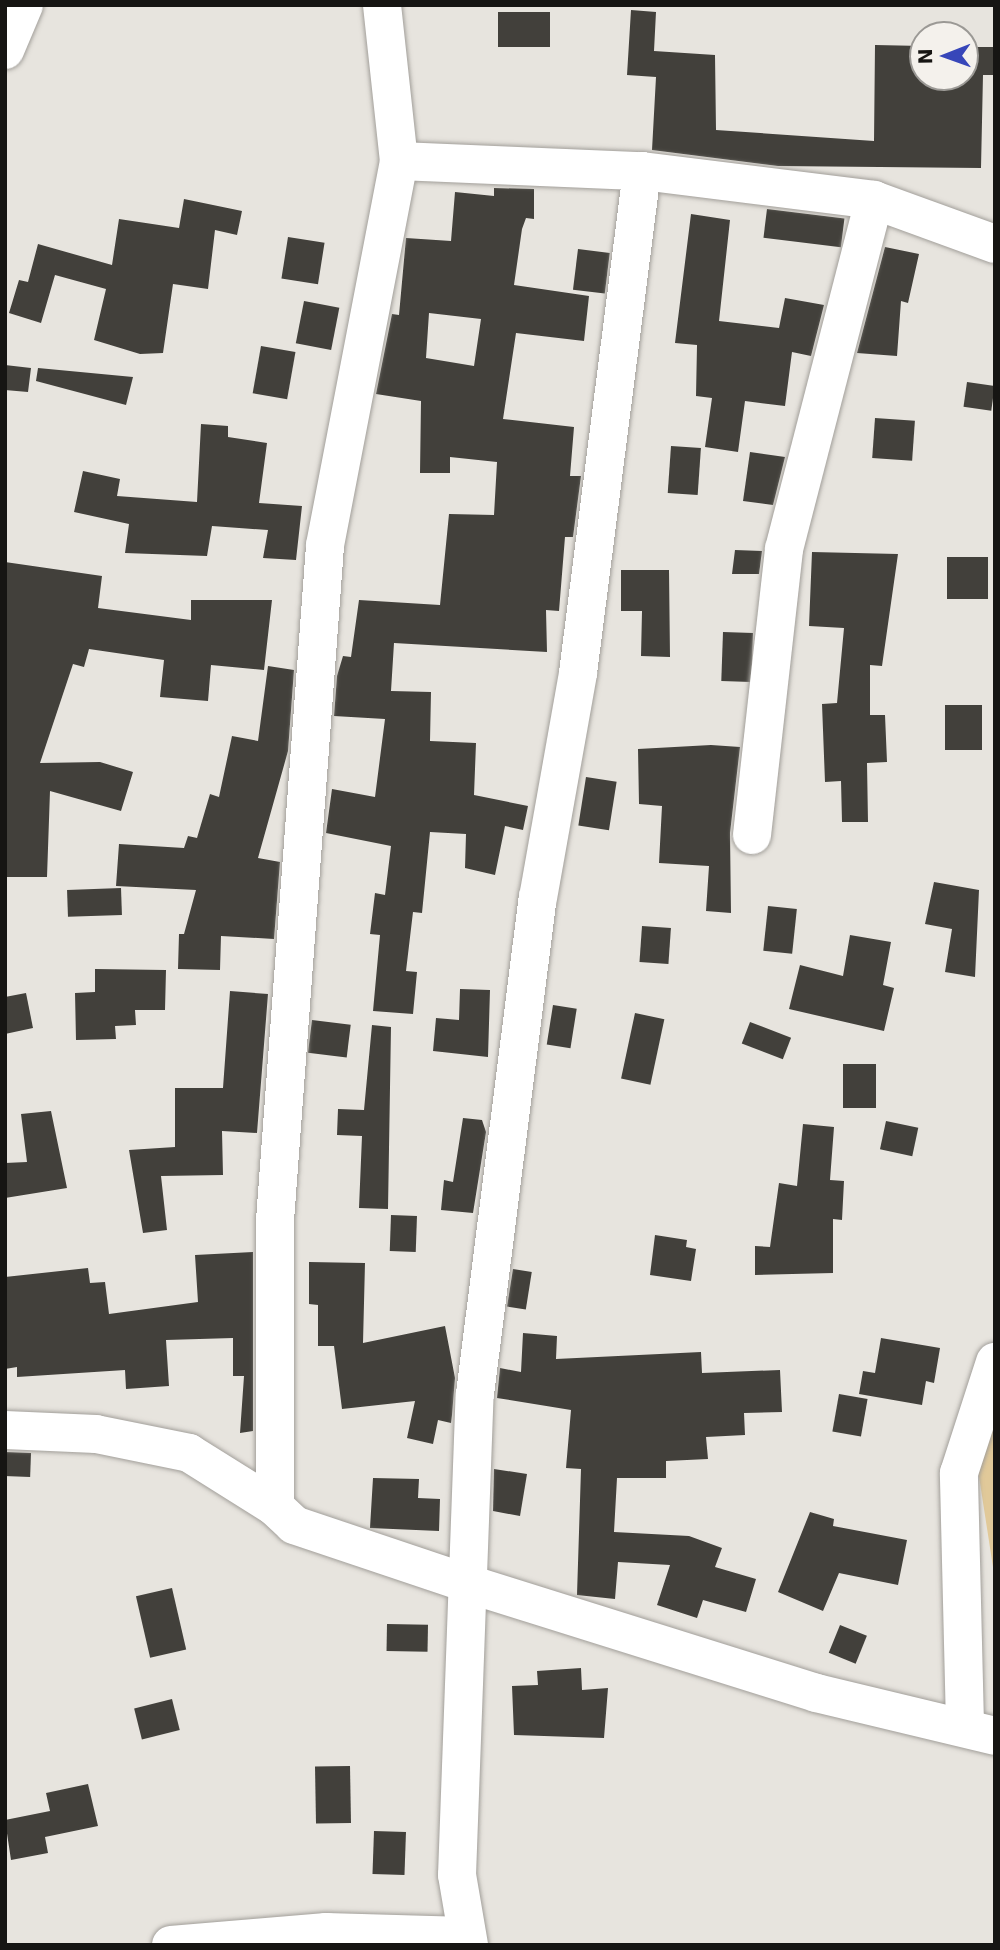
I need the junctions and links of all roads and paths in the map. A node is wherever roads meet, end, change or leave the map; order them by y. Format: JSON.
{"nodes":[{"id":1,"x":24,"y":5,"type":"edge"},
{"id":2,"x":382,"y":5,"type":"edge"},
{"id":3,"x":5,"y":50,"type":"edge"},
{"id":4,"x":399,"y":161,"type":"junction"},
{"id":5,"x":642,"y":171,"type":"junction"},
{"id":6,"x":874,"y":200,"type":"junction"},
{"id":7,"x":995,"y":244,"type":"edge"},
{"id":8,"x":752,"y":835,"type":"dead end"},
{"id":9,"x":995,"y":1362,"type":"edge"},
{"id":10,"x":5,"y":1430,"type":"edge"},
{"id":11,"x":275,"y":1507,"type":"junction"},
{"id":12,"x":469,"y":1584,"type":"junction"},
{"id":13,"x":980,"y":1731,"type":"edge"},
{"id":14,"x":467,"y":1940,"type":"edge"},
{"id":15,"x":171,"y":1945,"type":"edge"}],
"edges":[{"from":1,"to":3,"type":"street"},
{"from":2,"to":4,"type":"street"},
{"from":4,"to":5,"type":"street"},
{"from":4,"to":11,"type":"street"},
{"from":5,"to":6,"type":"street"},
{"from":5,"to":12,"type":"street"},
{"from":6,"to":7,"type":"street"},
{"from":6,"to":8,"type":"street"},
{"from":9,"to":13,"type":"street"},
{"from":10,"to":11,"type":"street"},
{"from":11,"to":12,"type":"street"},
{"from":12,"to":13,"type":"street"},
{"from":12,"to":14,"type":"street"},
{"from":14,"to":15,"type":"street"}]}
